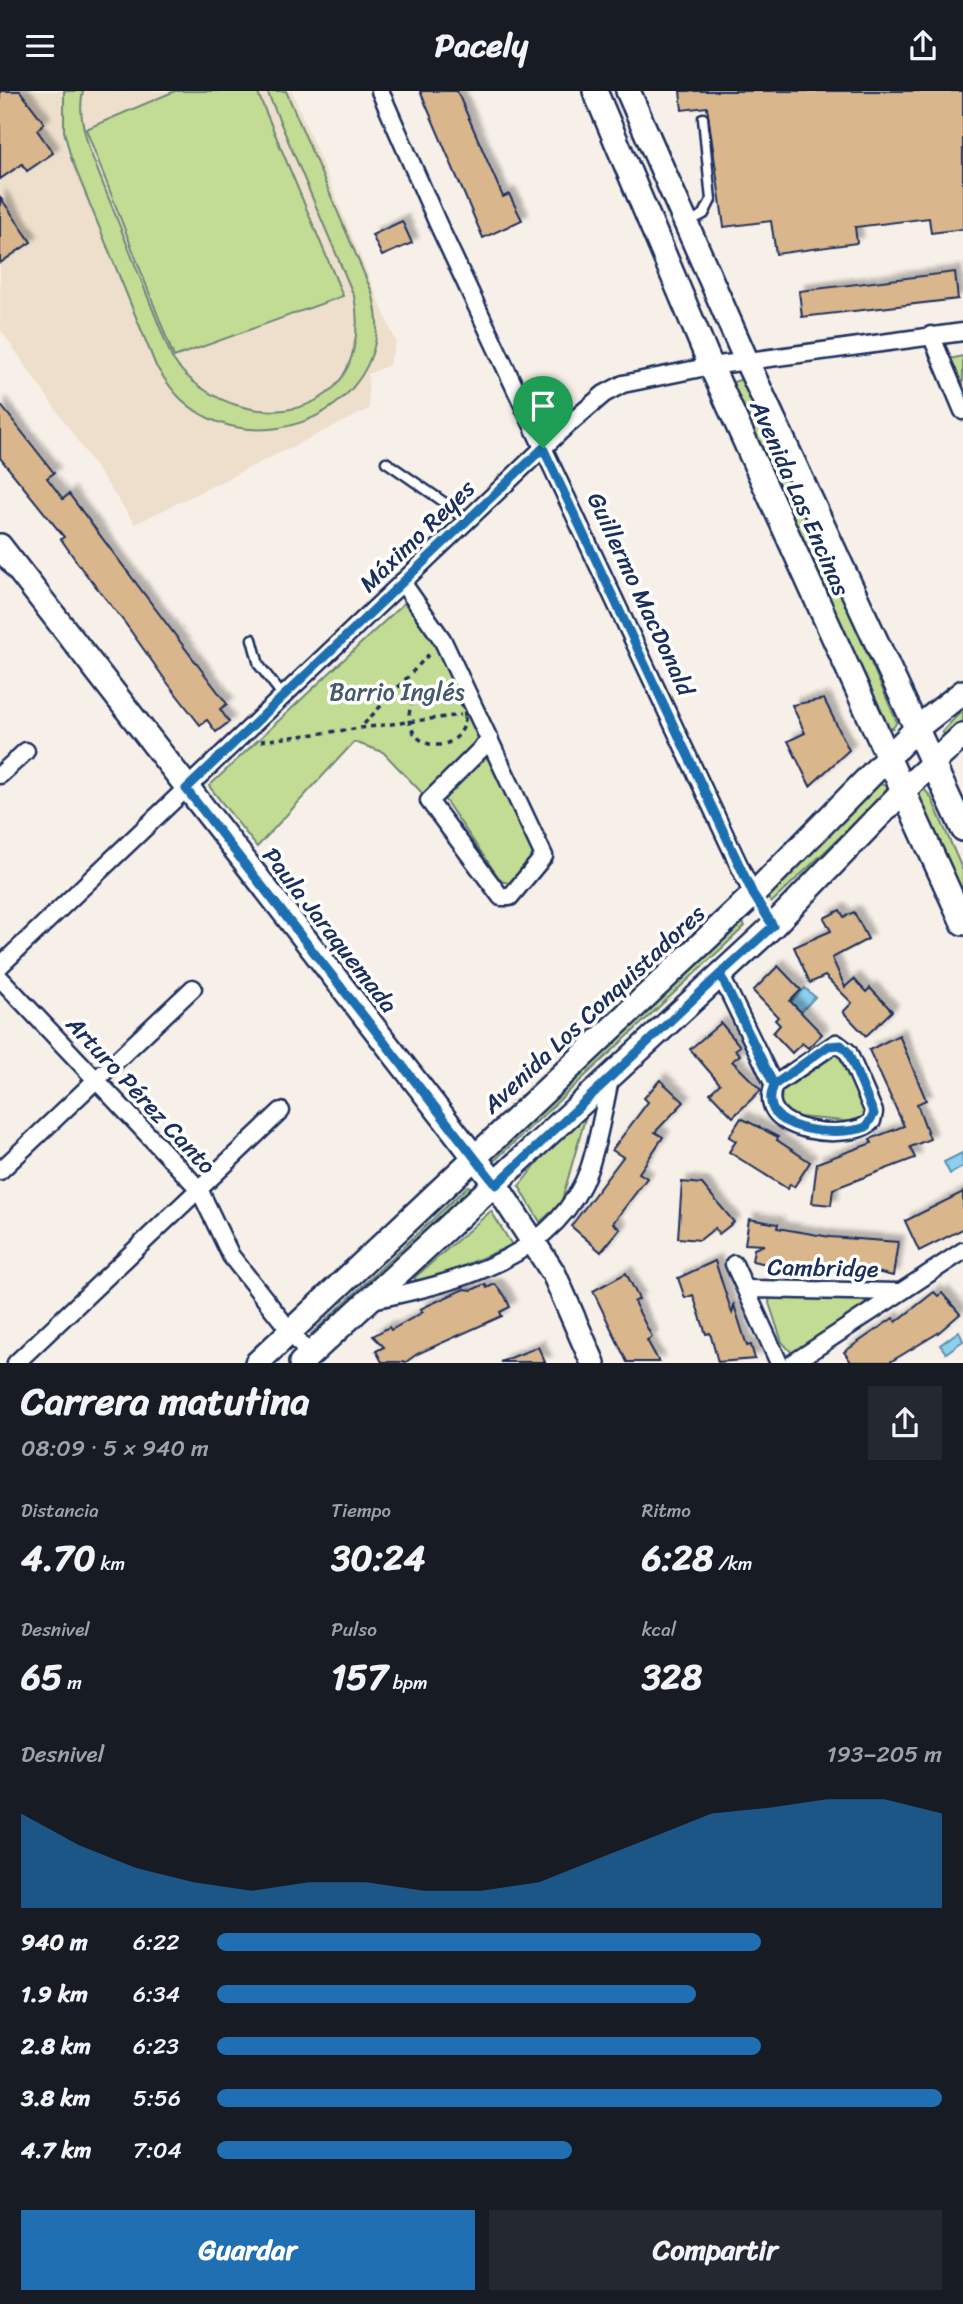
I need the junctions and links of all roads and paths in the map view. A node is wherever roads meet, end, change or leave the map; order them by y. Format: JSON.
{"nodes":[{"id":1,"x":380,"y":91,"type":"edge"},
{"id":2,"x":595,"y":91,"type":"edge"},
{"id":3,"x":628,"y":91,"type":"edge"},
{"id":4,"x":703,"y":118,"type":"dead end"},
{"id":5,"x":649,"y":217,"type":"junction"},
{"id":6,"x":686,"y":223,"type":"junction"},
{"id":7,"x":963,"y":332,"type":"edge"},
{"id":8,"x":931,"y":335,"type":"junction"},
{"id":9,"x":747,"y":362,"type":"junction"},
{"id":10,"x":711,"y":366,"type":"junction"},
{"id":11,"x":963,"y":411,"type":"edge"},
{"id":12,"x":543,"y":448,"type":"junction"},
{"id":13,"x":386,"y":462,"type":"dead end"},
{"id":14,"x":466,"y":522,"type":"junction"},
{"id":15,"x":0,"y":546,"type":"edge"},
{"id":16,"x":402,"y":582,"type":"junction"},
{"id":17,"x":252,"y":639,"type":"dead end"},
{"id":18,"x":442,"y":639,"type":"junction"},
{"id":19,"x":963,"y":692,"type":"edge"},
{"id":20,"x":283,"y":696,"type":"junction"},
{"id":21,"x":471,"y":714,"type":"junction"},
{"id":22,"x":409,"y":721,"type":"junction"},
{"id":23,"x":362,"y":726,"type":"junction"},
{"id":24,"x":917,"y":727,"type":"junction"},
{"id":25,"x":963,"y":735,"type":"edge"},
{"id":26,"x":490,"y":740,"type":"junction"},
{"id":27,"x":254,"y":742,"type":"dead end"},
{"id":28,"x":26,"y":751,"type":"dead end"},
{"id":29,"x":887,"y":757,"type":"junction"},
{"id":30,"x":933,"y":761,"type":"junction"},
{"id":31,"x":0,"y":775,"type":"edge"},
{"id":32,"x":186,"y":789,"type":"junction"},
{"id":33,"x":903,"y":791,"type":"junction"},
{"id":34,"x":963,"y":829,"type":"edge"},
{"id":35,"x":753,"y":894,"type":"junction"},
{"id":36,"x":963,"y":923,"type":"edge"},
{"id":37,"x":773,"y":926,"type":"junction"},
{"id":38,"x":0,"y":967,"type":"edge"},
{"id":39,"x":720,"y":974,"type":"junction"},
{"id":40,"x":0,"y":978,"type":"edge"},
{"id":41,"x":192,"y":988,"type":"dead end"},
{"id":42,"x":611,"y":1074,"type":"junction"},
{"id":43,"x":96,"y":1080,"type":"junction"},
{"id":44,"x":774,"y":1085,"type":"junction"},
{"id":45,"x":281,"y":1111,"type":"dead end"},
{"id":46,"x":475,"y":1159,"type":"junction"},
{"id":47,"x":0,"y":1171,"type":"edge"},
{"id":48,"x":496,"y":1185,"type":"junction"},
{"id":49,"x":199,"y":1189,"type":"junction"},
{"id":50,"x":535,"y":1243,"type":"junction"},
{"id":51,"x":963,"y":1251,"type":"edge"},
{"id":52,"x":734,"y":1264,"type":"dead end"},
{"id":53,"x":748,"y":1289,"type":"junction"},
{"id":54,"x":897,"y":1292,"type":"junction"},
{"id":55,"x":369,"y":1300,"type":"junction"},
{"id":56,"x":290,"y":1331,"type":"junction"},
{"id":57,"x":305,"y":1359,"type":"edge"},
{"id":58,"x":16,"y":1363,"type":"edge"},
{"id":59,"x":257,"y":1363,"type":"edge"},
{"id":60,"x":593,"y":1363,"type":"edge"},
{"id":61,"x":779,"y":1363,"type":"edge"},
{"id":62,"x":793,"y":1363,"type":"edge"}],
"edges":[{"from":1,"to":12,"type":"street","name":"Guillermo MacDonald"},
{"from":2,"to":5,"type":"street","name":"Avenida Las Encinas"},
{"from":3,"to":6,"type":"street","name":"Avenida Las Encinas"},
{"from":4,"to":6,"type":"lane"},
{"from":5,"to":6,"type":"street"},
{"from":5,"to":10,"type":"street","name":"Avenida Las Encinas"},
{"from":6,"to":9,"type":"street","name":"Avenida Las Encinas"},
{"from":7,"to":8,"type":"street","name":"Máximo Reyes"},
{"from":8,"to":9,"type":"street","name":"Máximo Reyes"},
{"from":8,"to":11,"type":"street"},
{"from":9,"to":10,"type":"street","name":"Máximo Reyes"},
{"from":9,"to":24,"type":"street","name":"Avenida Las Encinas"},
{"from":10,"to":12,"type":"street","name":"Máximo Reyes"},
{"from":10,"to":29,"type":"street","name":"Avenida Las Encinas"},
{"from":12,"to":14,"type":"street","name":"Máximo Reyes"},
{"from":12,"to":35,"type":"street","name":"Guillermo MacDonald"},
{"from":13,"to":14,"type":"lane"},
{"from":14,"to":16,"type":"street","name":"Máximo Reyes"},
{"from":15,"to":32,"type":"street","name":"Paula Jaraquemada"},
{"from":16,"to":18,"type":"street"},
{"from":16,"to":20,"type":"street","name":"Máximo Reyes"},
{"from":17,"to":20,"type":"lane"},
{"from":18,"to":21,"type":"street"},
{"from":18,"to":23,"type":"path"},
{"from":19,"to":24,"type":"street","name":"Avenida Los Conquistadores"},
{"from":20,"to":32,"type":"street","name":"Máximo Reyes"},
{"from":21,"to":22,"type":"path"},
{"from":21,"to":22,"type":"path"},
{"from":21,"to":22,"type":"path"},
{"from":21,"to":26,"type":"street"},
{"from":22,"to":23,"type":"path"},
{"from":23,"to":27,"type":"path"},
{"from":24,"to":29,"type":"street","name":"Avenida Los Conquistadores"},
{"from":24,"to":30,"type":"street","name":"Avenida Las Encinas"},
{"from":25,"to":30,"type":"street"},
{"from":26,"to":26,"type":"street"},
{"from":28,"to":31,"type":"street"},
{"from":29,"to":33,"type":"street","name":"Avenida Las Encinas"},
{"from":29,"to":35,"type":"street","name":"Avenida Los Conquistadores"},
{"from":30,"to":33,"type":"street"},
{"from":30,"to":34,"type":"street","name":"Avenida Las Encinas"},
{"from":32,"to":38,"type":"street","name":"Máximo Reyes"},
{"from":32,"to":46,"type":"street","name":"Paula Jaraquemada"},
{"from":33,"to":36,"type":"street","name":"Avenida Las Encinas"},
{"from":33,"to":37,"type":"street"},
{"from":35,"to":37,"type":"street","name":"Guillermo MacDonald"},
{"from":35,"to":46,"type":"street","name":"Avenida Los Conquistadores"},
{"from":37,"to":39,"type":"street"},
{"from":39,"to":42,"type":"street"},
{"from":39,"to":44,"type":"street"},
{"from":40,"to":43,"type":"street","name":"Arturo Pérez Canto"},
{"from":41,"to":43,"type":"street"},
{"from":42,"to":48,"type":"street"},
{"from":42,"to":50,"type":"street"},
{"from":43,"to":47,"type":"street"},
{"from":43,"to":49,"type":"street","name":"Arturo Pérez Canto"},
{"from":44,"to":44,"type":"street"},
{"from":45,"to":49,"type":"street"},
{"from":46,"to":48,"type":"street","name":"Paula Jaraquemada"},
{"from":46,"to":56,"type":"street","name":"Avenida Los Conquistadores"},
{"from":48,"to":50,"type":"street","name":"Paula Jaraquemada"},
{"from":48,"to":55,"type":"street"},
{"from":49,"to":56,"type":"street","name":"Arturo Pérez Canto"},
{"from":49,"to":58,"type":"street"},
{"from":50,"to":55,"type":"street"},
{"from":50,"to":60,"type":"street","name":"Paula Jaraquemada"},
{"from":51,"to":54,"type":"street","name":"Cambridge"},
{"from":52,"to":53,"type":"street","name":"Cambridge"},
{"from":53,"to":54,"type":"street","name":"Cambridge"},
{"from":53,"to":61,"type":"street","name":"Cambridge"},
{"from":54,"to":62,"type":"street","name":"Cambridge"},
{"from":55,"to":57,"type":"street"},
{"from":56,"to":57,"type":"street","name":"Arturo Pérez Canto"},
{"from":56,"to":59,"type":"street","name":"Avenida Los Conquistadores"}]}
